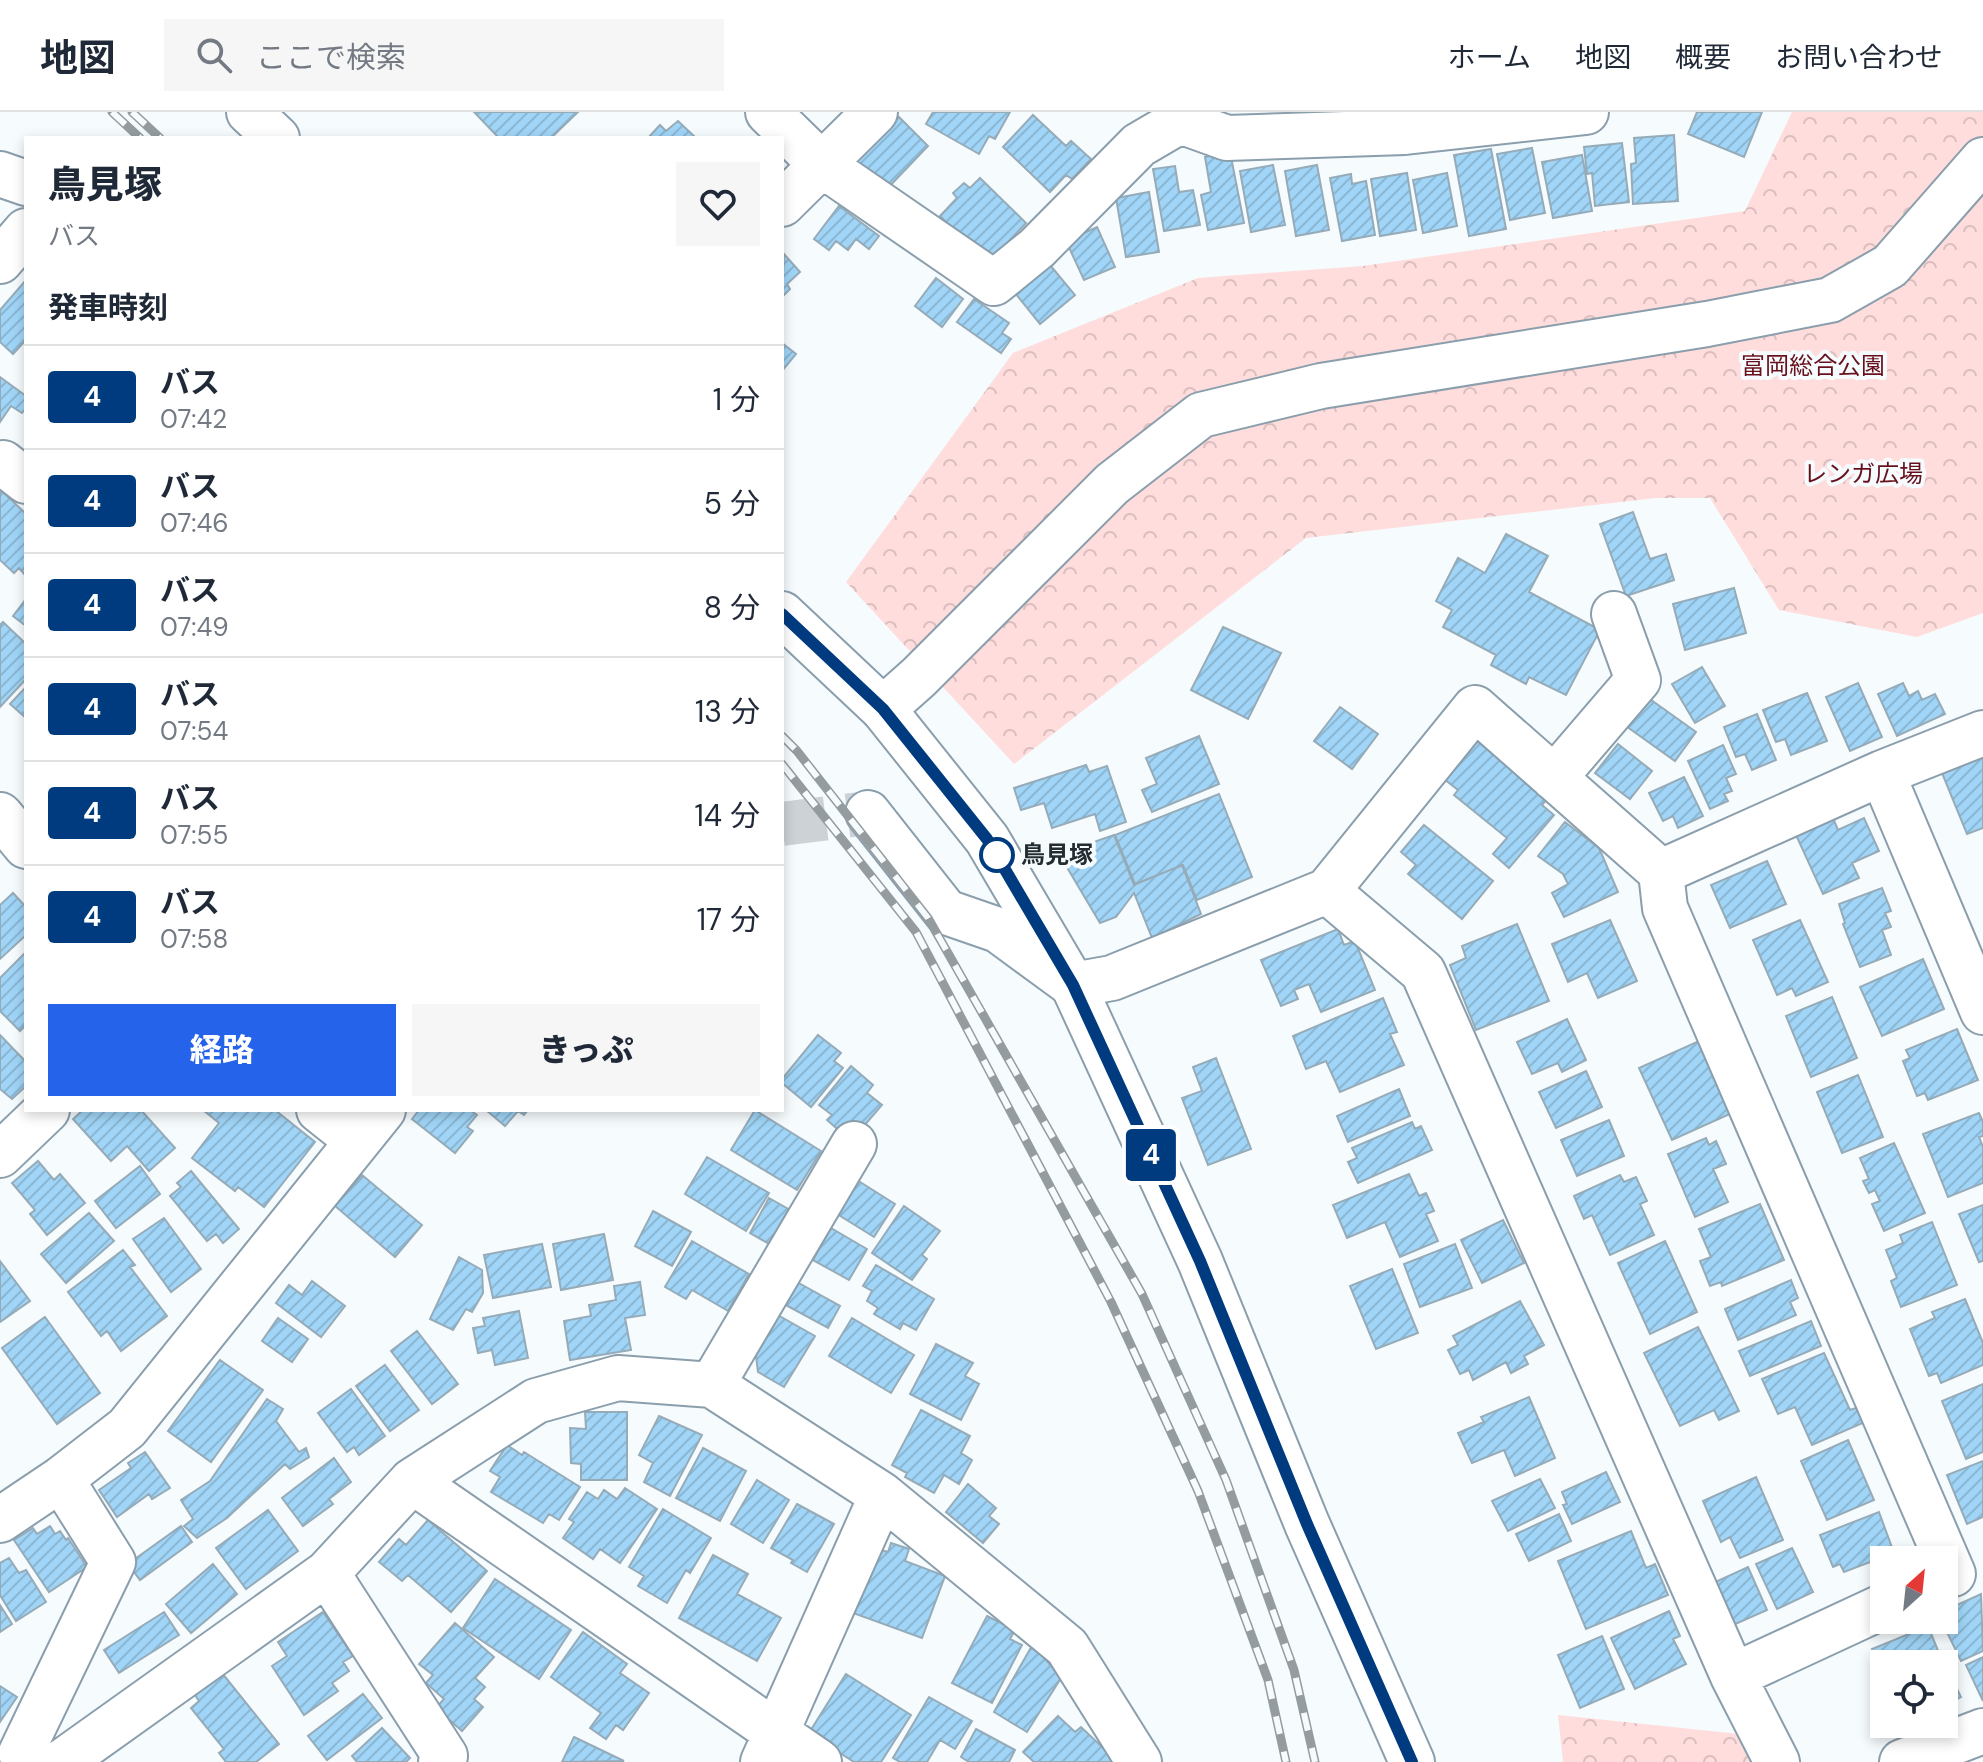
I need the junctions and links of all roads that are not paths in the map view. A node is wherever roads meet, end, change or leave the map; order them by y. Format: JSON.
{"nodes":[{"id":1,"x":249,"y":112,"type":"edge"},
{"id":2,"x":768,"y":112,"type":"edge"},
{"id":3,"x":875,"y":112,"type":"edge"},
{"id":4,"x":1586,"y":112,"type":"edge"},
{"id":5,"x":1181,"y":116,"type":"edge"},
{"id":6,"x":1408,"y":122,"type":"edge"},
{"id":7,"x":275,"y":136,"type":"edge"},
{"id":8,"x":1983,"y":160,"type":"edge"},
{"id":9,"x":821,"y":164,"type":"junction"},
{"id":10,"x":0,"y":174,"type":"edge"},
{"id":11,"x":24,"y":182,"type":"edge"},
{"id":12,"x":784,"y":202,"type":"edge"},
{"id":13,"x":24,"y":233,"type":"edge"},
{"id":14,"x":0,"y":261,"type":"edge"},
{"id":15,"x":0,"y":465,"type":"edge"},
{"id":16,"x":24,"y":479,"type":"edge"},
{"id":17,"x":1614,"y":614,"type":"dead end"},
{"id":18,"x":784,"y":616,"type":"edge"},
{"id":19,"x":883,"y":709,"type":"junction"},
{"id":20,"x":1983,"y":733,"type":"edge"},
{"id":21,"x":1882,"y":773,"type":"junction"},
{"id":22,"x":1554,"y":778,"type":"junction"},
{"id":23,"x":868,"y":813,"type":"dead end"},
{"id":24,"x":0,"y":815,"type":"edge"},
{"id":25,"x":24,"y":844,"type":"edge"},
{"id":26,"x":1661,"y":872,"type":"junction"},
{"id":27,"x":1327,"y":891,"type":"junction"},
{"id":28,"x":1073,"y":985,"type":"junction"},
{"id":29,"x":1983,"y":1012,"type":"edge"},
{"id":30,"x":45,"y":1112,"type":"edge"},
{"id":31,"x":326,"y":1112,"type":"edge"},
{"id":32,"x":370,"y":1125,"type":"edge"},
{"id":33,"x":854,"y":1144,"type":"dead end"},
{"id":34,"x":0,"y":1155,"type":"edge"},
{"id":35,"x":712,"y":1385,"type":"junction"},
{"id":36,"x":61,"y":1479,"type":"junction"},
{"id":37,"x":412,"y":1481,"type":"junction"},
{"id":38,"x":882,"y":1495,"type":"junction"},
{"id":39,"x":0,"y":1520,"type":"edge"},
{"id":40,"x":1960,"y":1571,"type":"edge"},
{"id":41,"x":327,"y":1573,"type":"junction"},
{"id":42,"x":1870,"y":1612,"type":"edge"},
{"id":43,"x":1733,"y":1676,"type":"junction"},
{"id":44,"x":1983,"y":1731,"type":"edge"},
{"id":45,"x":769,"y":1747,"type":"edge"},
{"id":46,"x":1925,"y":1758,"type":"edge"},
{"id":47,"x":446,"y":1760,"type":"edge"},
{"id":48,"x":30,"y":1762,"type":"edge"},
{"id":49,"x":62,"y":1762,"type":"edge"},
{"id":50,"x":819,"y":1762,"type":"edge"},
{"id":51,"x":1139,"y":1762,"type":"edge"},
{"id":52,"x":1412,"y":1762,"type":"edge"},
{"id":53,"x":1777,"y":1762,"type":"edge"}],
"edges":[{"from":1,"to":7,"type":"main road"},
{"from":2,"to":9,"type":"main road"},
{"from":3,"to":9,"type":"main road"},
{"from":4,"to":6,"type":"main road"},
{"from":5,"to":6,"type":"main road"},
{"from":5,"to":9,"type":"main road"},
{"from":8,"to":19,"type":"main road"},
{"from":9,"to":12,"type":"main road"},
{"from":10,"to":11,"type":"main road"},
{"from":13,"to":14,"type":"main road"},
{"from":15,"to":16,"type":"main road"},
{"from":17,"to":22,"type":"main road"},
{"from":18,"to":19,"type":"main road"},
{"from":19,"to":28,"type":"main road"},
{"from":20,"to":21,"type":"main road"},
{"from":21,"to":26,"type":"main road"},
{"from":21,"to":29,"type":"main road"},
{"from":22,"to":26,"type":"main road"},
{"from":22,"to":27,"type":"main road"},
{"from":23,"to":28,"type":"main road"},
{"from":24,"to":25,"type":"main road"},
{"from":26,"to":40,"type":"main road"},
{"from":27,"to":28,"type":"main road"},
{"from":27,"to":43,"type":"main road"},
{"from":28,"to":52,"type":"main road"},
{"from":30,"to":34,"type":"main road"},
{"from":31,"to":32,"type":"main road"},
{"from":32,"to":36,"type":"main road"},
{"from":33,"to":35,"type":"main road"},
{"from":35,"to":37,"type":"main road"},
{"from":35,"to":38,"type":"main road"},
{"from":36,"to":39,"type":"main road"},
{"from":36,"to":48,"type":"main road"},
{"from":37,"to":41,"type":"main road"},
{"from":37,"to":45,"type":"main road"},
{"from":38,"to":45,"type":"main road"},
{"from":38,"to":51,"type":"main road"},
{"from":41,"to":47,"type":"main road"},
{"from":41,"to":49,"type":"main road"},
{"from":42,"to":43,"type":"main road"},
{"from":43,"to":53,"type":"main road"},
{"from":44,"to":46,"type":"main road"},
{"from":45,"to":50,"type":"main road"}]}
